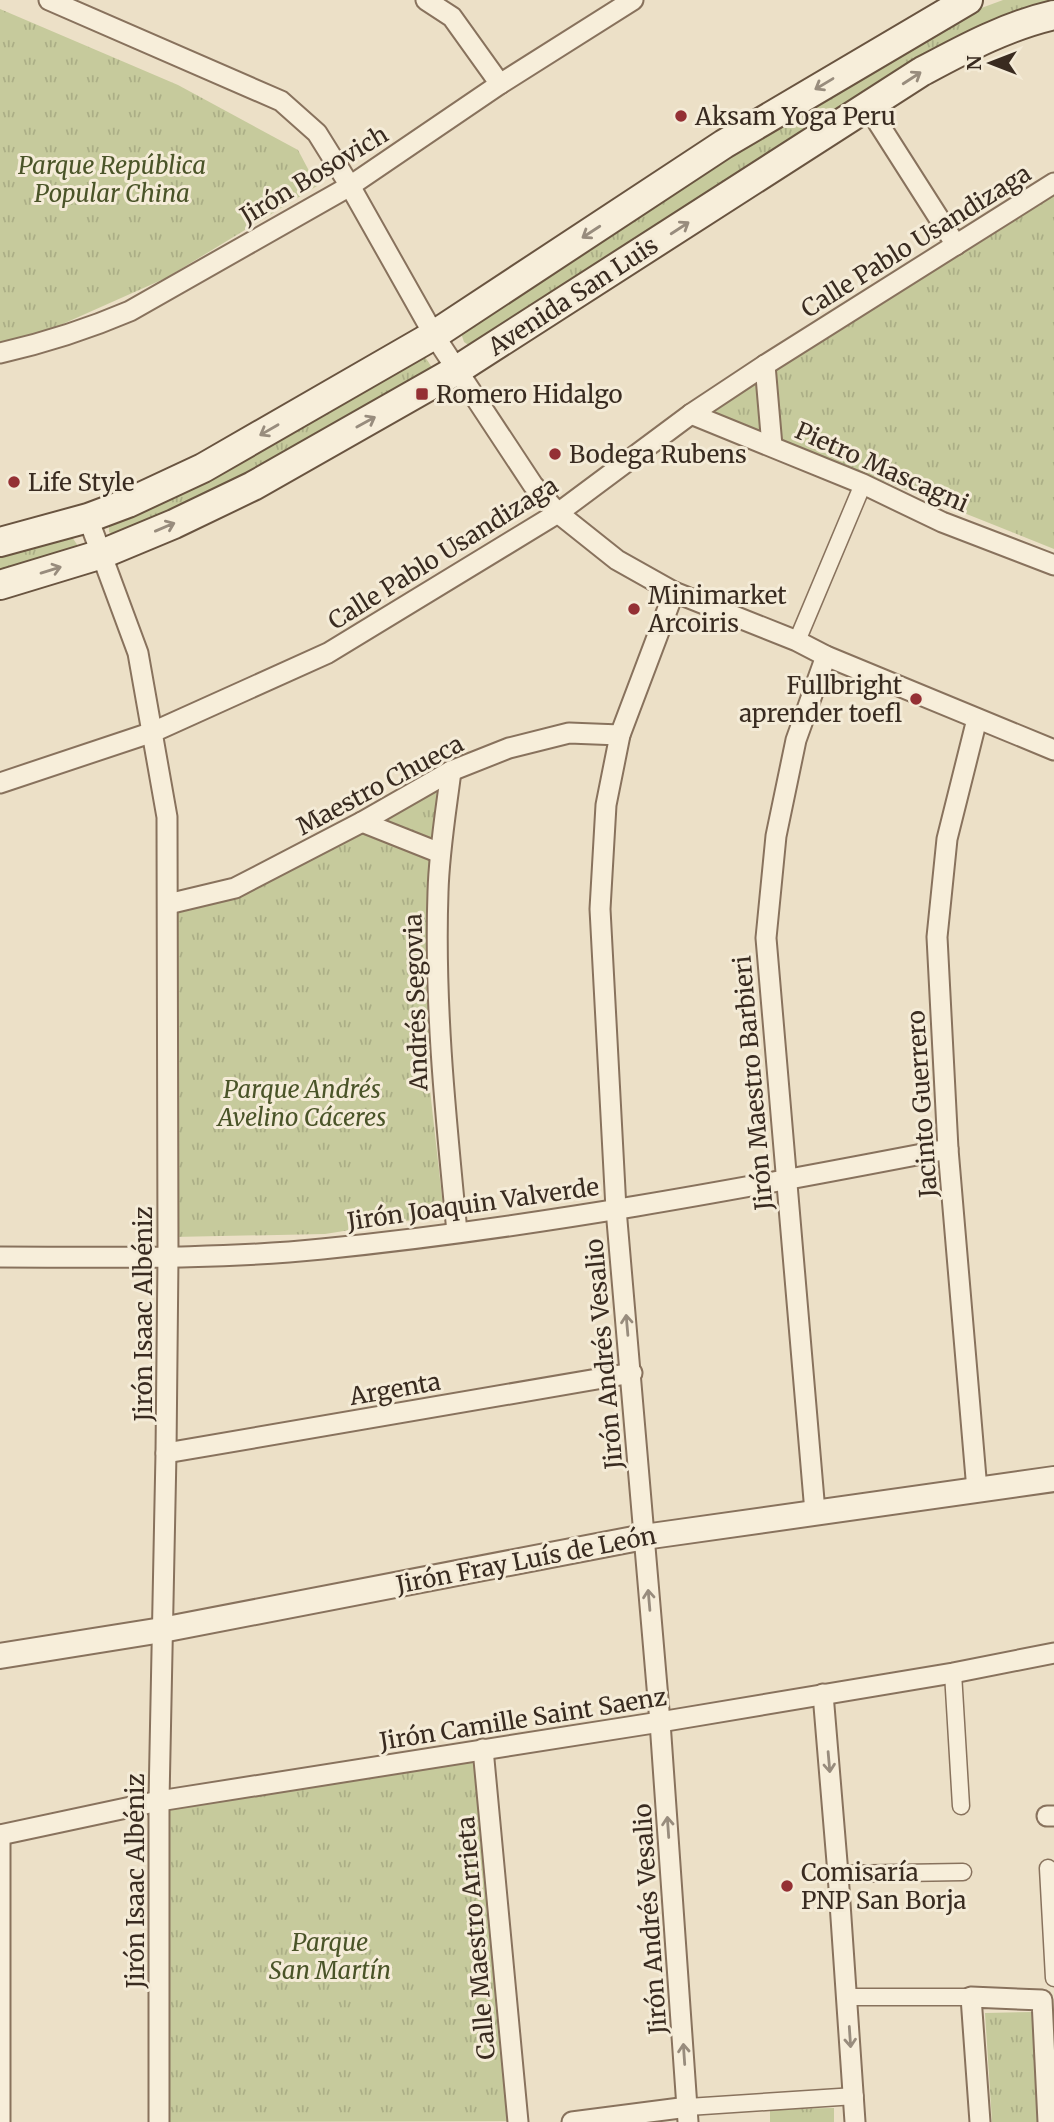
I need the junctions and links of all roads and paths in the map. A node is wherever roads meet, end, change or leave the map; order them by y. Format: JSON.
{"nodes":[{"id":1,"x":49,"y":0,"type":"edge"},
{"id":2,"x":426,"y":0,"type":"edge"},
{"id":3,"x":633,"y":0,"type":"edge"},
{"id":4,"x":968,"y":0,"type":"edge"},
{"id":5,"x":1054,"y":15,"type":"edge"},
{"id":6,"x":500,"y":84,"type":"junction"},
{"id":7,"x":868,"y":107,"type":"junction"},
{"id":8,"x":1054,"y":183,"type":"edge"},
{"id":9,"x":350,"y":186,"type":"junction"},
{"id":10,"x":956,"y":245,"type":"junction"},
{"id":11,"x":434,"y":335,"type":"junction"},
{"id":12,"x":0,"y":352,"type":"edge"},
{"id":13,"x":765,"y":365,"type":"junction"},
{"id":14,"x":457,"y":370,"type":"junction"},
{"id":15,"x":691,"y":414,"type":"junction"},
{"id":16,"x":772,"y":446,"type":"junction"},
{"id":17,"x":863,"y":484,"type":"junction"},
{"id":18,"x":558,"y":513,"type":"junction"},
{"id":19,"x":88,"y":518,"type":"junction"},
{"id":20,"x":0,"y":542,"type":"edge"},
{"id":21,"x":102,"y":554,"type":"junction"},
{"id":22,"x":1054,"y":565,"type":"edge"},
{"id":23,"x":0,"y":585,"type":"edge"},
{"id":24,"x":674,"y":592,"type":"junction"},
{"id":25,"x":797,"y":641,"type":"junction"},
{"id":26,"x":826,"y":656,"type":"junction"},
{"id":27,"x":977,"y":719,"type":"junction"},
{"id":28,"x":153,"y":732,"type":"junction"},
{"id":29,"x":620,"y":735,"type":"junction"},
{"id":30,"x":1054,"y":750,"type":"edge"},
{"id":31,"x":452,"y":771,"type":"junction"},
{"id":32,"x":0,"y":783,"type":"edge"},
{"id":33,"x":362,"y":822,"type":"junction"},
{"id":34,"x":440,"y":853,"type":"junction"},
{"id":35,"x":168,"y":904,"type":"junction"},
{"id":36,"x":948,"y":1149,"type":"junction"},
{"id":37,"x":785,"y":1181,"type":"junction"},
{"id":38,"x":616,"y":1209,"type":"junction"},
{"id":39,"x":457,"y":1232,"type":"junction"},
{"id":40,"x":0,"y":1257,"type":"edge"},
{"id":41,"x":167,"y":1257,"type":"junction"},
{"id":42,"x":632,"y":1373,"type":"junction"},
{"id":43,"x":166,"y":1453,"type":"junction"},
{"id":44,"x":1054,"y":1479,"type":"edge"},
{"id":45,"x":977,"y":1490,"type":"junction"},
{"id":46,"x":815,"y":1512,"type":"junction"},
{"id":47,"x":644,"y":1537,"type":"junction"},
{"id":48,"x":162,"y":1630,"type":"junction"},
{"id":49,"x":1054,"y":1653,"type":"edge"},
{"id":50,"x":0,"y":1656,"type":"edge"},
{"id":51,"x":953,"y":1673,"type":"junction"},
{"id":52,"x":823,"y":1694,"type":"junction"},
{"id":53,"x":660,"y":1722,"type":"junction"},
{"id":54,"x":484,"y":1749,"type":"junction"},
{"id":55,"x":159,"y":1801,"type":"junction"},
{"id":56,"x":961,"y":1806,"type":"dead end"},
{"id":57,"x":0,"y":1835,"type":"edge"},
{"id":58,"x":1048,"y":1868,"type":"dead end"},
{"id":59,"x":963,"y":1872,"type":"dead end"},
{"id":60,"x":838,"y":1874,"type":"junction"},
{"id":61,"x":1054,"y":1978,"type":"edge"},
{"id":62,"x":1048,"y":1996,"type":"edge"},
{"id":63,"x":847,"y":1997,"type":"junction"},
{"id":64,"x":971,"y":1997,"type":"junction"},
{"id":65,"x":855,"y":2096,"type":"junction"},
{"id":66,"x":1049,"y":2111,"type":"edge"},
{"id":67,"x":688,"y":2115,"type":"edge"},
{"id":68,"x":0,"y":2122,"type":"edge"},
{"id":69,"x":159,"y":2122,"type":"edge"},
{"id":70,"x":518,"y":2122,"type":"edge"},
{"id":71,"x":572,"y":2122,"type":"edge"},
{"id":72,"x":855,"y":2122,"type":"edge"},
{"id":73,"x":979,"y":2122,"type":"edge"}],
"edges":[{"from":1,"to":9,"type":"street"},
{"from":2,"to":6,"type":"street"},
{"from":3,"to":6,"type":"street","name":"Jirón Bosovich"},
{"from":4,"to":11,"type":"main road","name":"Avenida San Luis","one_way":true},
{"from":7,"to":5,"type":"main road","name":"Avenida San Luis","one_way":true},
{"from":6,"to":9,"type":"street","name":"Jirón Bosovich"},
{"from":7,"to":10,"type":"street"},
{"from":14,"to":7,"type":"main road","name":"Avenida San Luis","one_way":true},
{"from":8,"to":10,"type":"street","name":"Calle Pablo Usandizaga"},
{"from":9,"to":11,"type":"street"},
{"from":9,"to":12,"type":"street","name":"Jirón Bosovich"},
{"from":10,"to":13,"type":"street","name":"Calle Pablo Usandizaga"},
{"from":11,"to":14,"type":"street"},
{"from":11,"to":19,"type":"main road","name":"Avenida San Luis","one_way":true},
{"from":13,"to":15,"type":"street","name":"Calle Pablo Usandizaga"},
{"from":13,"to":16,"type":"street"},
{"from":14,"to":18,"type":"street"},
{"from":21,"to":14,"type":"main road","name":"Avenida San Luis","one_way":true},
{"from":15,"to":16,"type":"street","name":"Pietro Mascagni"},
{"from":15,"to":18,"type":"street","name":"Calle Pablo Usandizaga"},
{"from":16,"to":17,"type":"street","name":"Pietro Mascagni"},
{"from":17,"to":22,"type":"street","name":"Pietro Mascagni"},
{"from":17,"to":25,"type":"street"},
{"from":18,"to":24,"type":"street"},
{"from":18,"to":28,"type":"street","name":"Calle Pablo Usandizaga"},
{"from":19,"to":20,"type":"main road","name":"Avenida San Luis"},
{"from":19,"to":21,"type":"street","name":"Jirón Isaac Albéniz"},
{"from":23,"to":21,"type":"main road","name":"Avenida San Luis","one_way":true},
{"from":21,"to":28,"type":"street","name":"Jirón Isaac Albéniz"},
{"from":24,"to":25,"type":"street"},
{"from":24,"to":29,"type":"street","name":"Jirón Andrés Vesalio"},
{"from":25,"to":26,"type":"street"},
{"from":26,"to":27,"type":"street"},
{"from":26,"to":37,"type":"street","name":"Jirón Maestro Barbieri"},
{"from":27,"to":30,"type":"street"},
{"from":27,"to":36,"type":"street","name":"Jacinto Guerrero"},
{"from":28,"to":32,"type":"street","name":"Calle Pablo Usandizaga"},
{"from":28,"to":35,"type":"street","name":"Jirón Isaac Albéniz"},
{"from":29,"to":31,"type":"street","name":"Maestro Chueca"},
{"from":29,"to":38,"type":"street","name":"Jirón Andrés Vesalio"},
{"from":31,"to":33,"type":"street","name":"Maestro Chueca"},
{"from":31,"to":34,"type":"street","name":"Andrés Segovia"},
{"from":33,"to":34,"type":"street"},
{"from":33,"to":35,"type":"street","name":"Maestro Chueca"},
{"from":34,"to":39,"type":"street","name":"Andrés Segovia"},
{"from":35,"to":41,"type":"street","name":"Jirón Isaac Albéniz"},
{"from":36,"to":37,"type":"street","name":"Jirón Joaquin Valverde"},
{"from":36,"to":45,"type":"street","name":"Jacinto Guerrero"},
{"from":37,"to":38,"type":"street","name":"Jirón Joaquin Valverde"},
{"from":37,"to":46,"type":"street","name":"Jirón Maestro Barbieri"},
{"from":38,"to":39,"type":"street","name":"Jirón Joaquin Valverde"},
{"from":42,"to":38,"type":"street","name":"Jirón Andrés Vesalio","one_way":true},
{"from":39,"to":41,"type":"street","name":"Jirón Joaquin Valverde"},
{"from":40,"to":41,"type":"street","name":"Jirón Joaquin Valverde"},
{"from":41,"to":43,"type":"street","name":"Jirón Isaac Albéniz"},
{"from":42,"to":43,"type":"street","name":"Argenta"},
{"from":42,"to":47,"type":"street","name":"Jirón Andrés Vesalio"},
{"from":43,"to":48,"type":"street","name":"Jirón Isaac Albéniz"},
{"from":44,"to":45,"type":"street","name":"Jirón Fray Luís de León"},
{"from":45,"to":46,"type":"street","name":"Jirón Fray Luís de León"},
{"from":46,"to":47,"type":"street","name":"Jirón Fray Luís de León"},
{"from":47,"to":48,"type":"street","name":"Jirón Fray Luís de León"},
{"from":53,"to":47,"type":"street","name":"Jirón Andrés Vesalio","one_way":true},
{"from":48,"to":50,"type":"street","name":"Jirón Fray Luís de León"},
{"from":48,"to":55,"type":"street","name":"Jirón Isaac Albéniz"},
{"from":49,"to":51,"type":"street","name":"Jirón Camille Saint Saenz"},
{"from":51,"to":52,"type":"street","name":"Jirón Camille Saint Saenz"},
{"from":51,"to":56,"type":"street"},
{"from":52,"to":53,"type":"street","name":"Jirón Camille Saint Saenz"},
{"from":52,"to":60,"type":"street","one_way":true},
{"from":53,"to":54,"type":"street","name":"Jirón Camille Saint Saenz"},
{"from":67,"to":53,"type":"street","name":"Jirón Andrés Vesalio","one_way":true},
{"from":54,"to":55,"type":"street","name":"Jirón Camille Saint Saenz"},
{"from":54,"to":70,"type":"street","name":"Calle Maestro Arrieta"},
{"from":55,"to":57,"type":"street","name":"Jirón Camille Saint Saenz"},
{"from":55,"to":69,"type":"street","name":"Jirón Isaac Albéniz"},
{"from":57,"to":68,"type":"street"},
{"from":58,"to":61,"type":"street"},
{"from":59,"to":60,"type":"street"},
{"from":60,"to":63,"type":"street"},
{"from":62,"to":64,"type":"street"},
{"from":62,"to":66,"type":"street"},
{"from":63,"to":64,"type":"street"},
{"from":63,"to":65,"type":"street","one_way":true},
{"from":64,"to":73,"type":"street"},
{"from":65,"to":67,"type":"street"},
{"from":65,"to":72,"type":"street"},
{"from":67,"to":71,"type":"street"}]}
